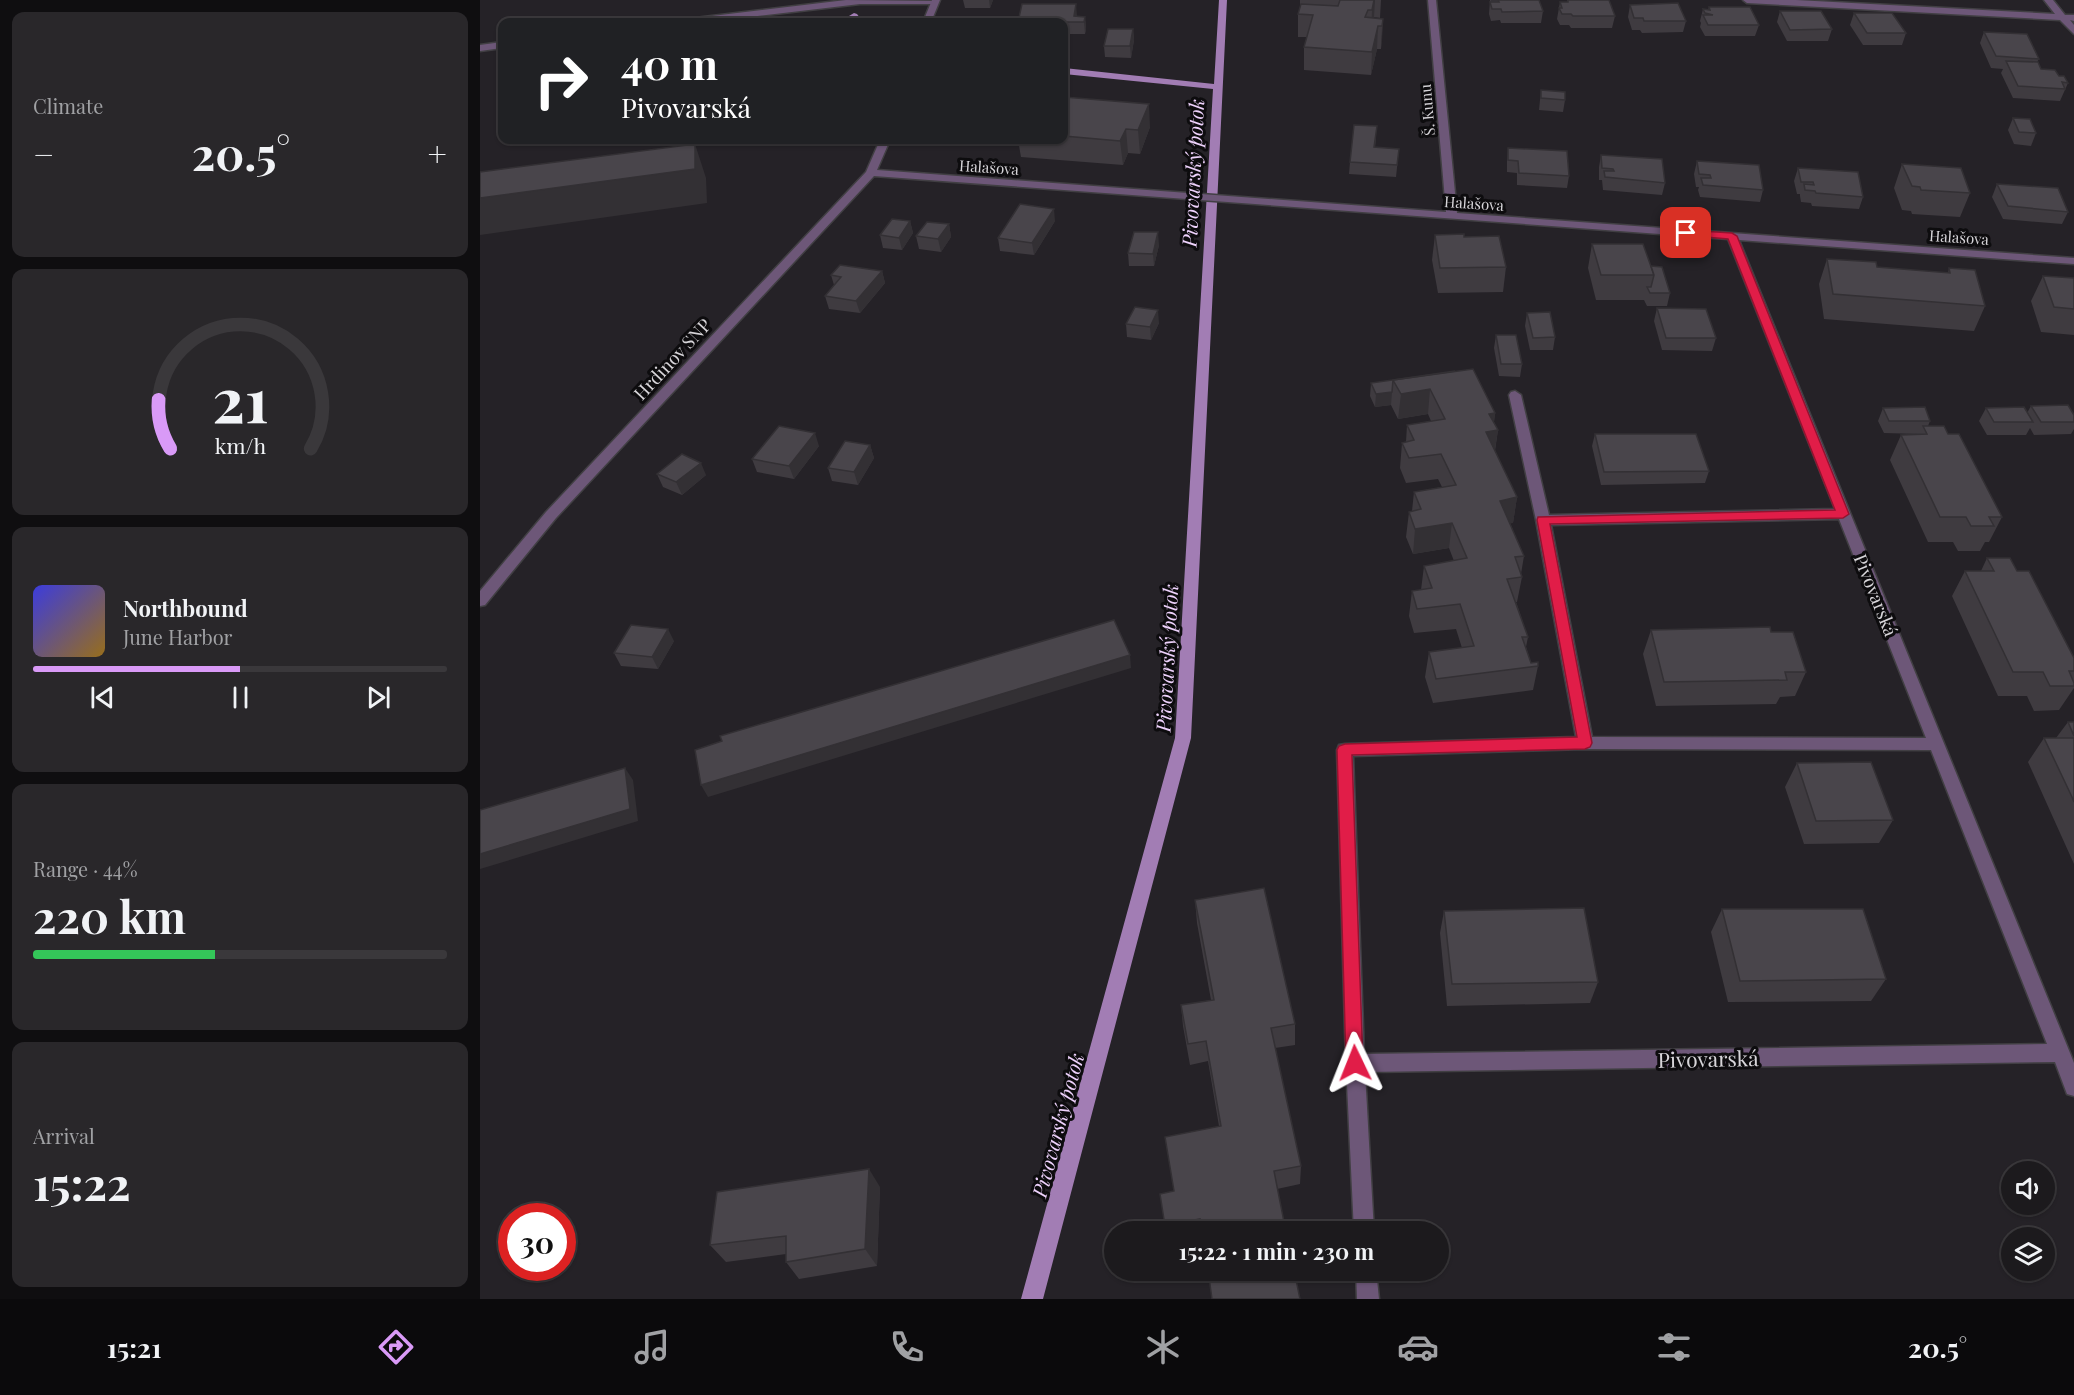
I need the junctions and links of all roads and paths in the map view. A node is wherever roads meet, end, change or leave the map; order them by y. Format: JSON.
{"nodes":[{"id":1,"x":935,"y":0,"type":"edge"},
{"id":2,"x":1432,"y":0,"type":"edge"},
{"id":3,"x":1747,"y":0,"type":"edge"},
{"id":4,"x":2048,"y":0,"type":"edge"},
{"id":5,"x":2062,"y":17,"type":"junction"},
{"id":6,"x":720,"y":18,"type":"edge"},
{"id":7,"x":928,"y":18,"type":"edge"},
{"id":8,"x":2074,"y":18,"type":"edge"},
{"id":9,"x":2074,"y":31,"type":"edge"},
{"id":10,"x":498,"y":46,"type":"edge"},
{"id":11,"x":480,"y":48,"type":"edge"},
{"id":12,"x":883,"y":144,"type":"edge"},
{"id":13,"x":871,"y":173,"type":"junction"},
{"id":14,"x":1452,"y":216,"type":"junction"},
{"id":15,"x":1732,"y":236,"type":"junction"},
{"id":16,"x":2074,"y":261,"type":"edge"},
{"id":17,"x":1515,"y":395,"type":"dead end"},
{"id":18,"x":1843,"y":514,"type":"junction"},
{"id":19,"x":1543,"y":520,"type":"junction"},
{"id":20,"x":480,"y":601,"type":"edge"},
{"id":21,"x":1585,"y":743,"type":"junction"},
{"id":22,"x":1935,"y":744,"type":"junction"},
{"id":23,"x":2061,"y":1053,"type":"junction"},
{"id":24,"x":1355,"y":1063,"type":"junction"},
{"id":25,"x":2074,"y":1087,"type":"edge"},
{"id":26,"x":1363,"y":1221,"type":"edge"},
{"id":27,"x":1367,"y":1281,"type":"edge"},
{"id":28,"x":1368,"y":1299,"type":"edge"}],
"edges":[{"from":1,"to":6,"type":"street"},
{"from":1,"to":7,"type":"street"},
{"from":2,"to":14,"type":"street","name":"Š. Kunu"},
{"from":3,"to":5,"type":"street"},
{"from":4,"to":5,"type":"street"},
{"from":5,"to":8,"type":"street"},
{"from":5,"to":9,"type":"street"},
{"from":10,"to":11,"type":"street"},
{"from":12,"to":13,"type":"street","name":"Hrdinov SNP"},
{"from":13,"to":14,"type":"street","name":"Halašova"},
{"from":13,"to":20,"type":"street","name":"Hrdinov SNP"},
{"from":14,"to":15,"type":"street","name":"Halašova"},
{"from":15,"to":16,"type":"street","name":"Halašova"},
{"from":15,"to":18,"type":"street","name":"Pivovarská"},
{"from":17,"to":19,"type":"street"},
{"from":18,"to":19,"type":"street"},
{"from":18,"to":22,"type":"street","name":"Pivovarská"},
{"from":19,"to":21,"type":"street"},
{"from":21,"to":22,"type":"street"},
{"from":21,"to":24,"type":"street"},
{"from":22,"to":23,"type":"street","name":"Pivovarská"},
{"from":23,"to":24,"type":"street","name":"Pivovarská"},
{"from":23,"to":25,"type":"street","name":"Pivovarská"},
{"from":24,"to":26,"type":"street"},
{"from":27,"to":28,"type":"street"}]}
